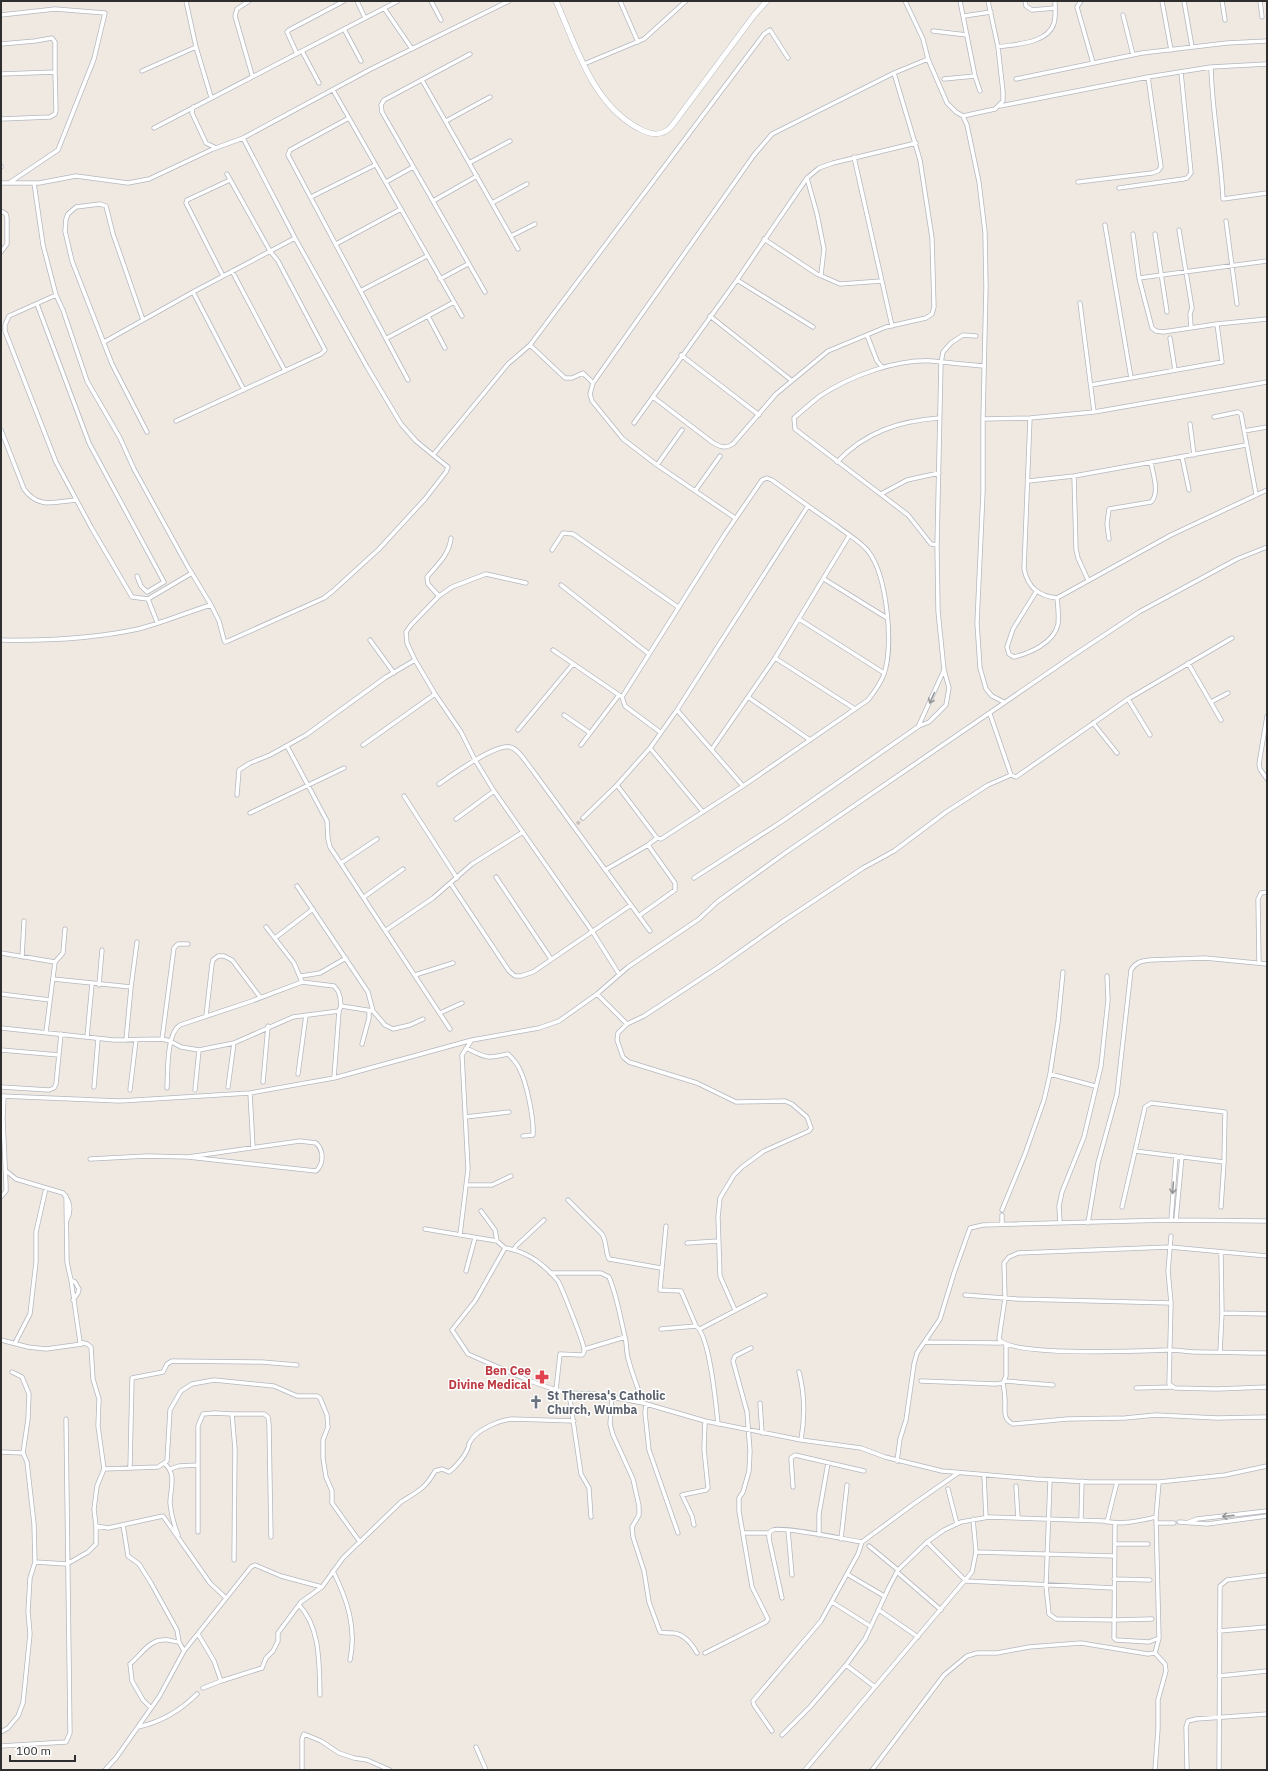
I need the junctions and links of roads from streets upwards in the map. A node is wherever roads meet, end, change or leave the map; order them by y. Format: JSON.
{"nodes":[{"id":1,"x":186,"y":1,"type":"edge"},
{"id":2,"x":249,"y":1,"type":"edge"},
{"id":3,"x":344,"y":1,"type":"edge"},
{"id":4,"x":357,"y":1,"type":"edge"},
{"id":5,"x":398,"y":1,"type":"edge"},
{"id":6,"x":431,"y":1,"type":"edge"},
{"id":7,"x":509,"y":1,"type":"edge"},
{"id":8,"x":556,"y":1,"type":"edge"},
{"id":9,"x":620,"y":1,"type":"edge"},
{"id":10,"x":686,"y":1,"type":"edge"},
{"id":11,"x":768,"y":1,"type":"edge"},
{"id":12,"x":905,"y":1,"type":"edge"},
{"id":13,"x":960,"y":1,"type":"edge"},
{"id":14,"x":988,"y":1,"type":"edge"},
{"id":15,"x":1024,"y":1,"type":"edge"},
{"id":16,"x":1055,"y":1,"type":"edge"},
{"id":17,"x":1081,"y":1,"type":"edge"},
{"id":18,"x":1162,"y":1,"type":"edge"},
{"id":19,"x":1184,"y":1,"type":"edge"},
{"id":20,"x":1222,"y":1,"type":"edge"},
{"id":21,"x":1260,"y":1,"type":"edge"},
{"id":22,"x":384,"y":8,"type":"junction"},
{"id":23,"x":1055,"y":8,"type":"junction"},
{"id":24,"x":990,"y":12,"type":"junction"},
{"id":25,"x":1,"y":15,"type":"edge"},
{"id":26,"x":1123,"y":15,"type":"dead end"},
{"id":27,"x":964,"y":16,"type":"junction"},
{"id":28,"x":1262,"y":17,"type":"dead end"},
{"id":29,"x":365,"y":18,"type":"junction"},
{"id":30,"x":441,"y":20,"type":"dead end"},
{"id":31,"x":1226,"y":20,"type":"dead end"},
{"id":32,"x":344,"y":29,"type":"junction"},
{"id":33,"x":933,"y":31,"type":"dead end"},
{"id":34,"x":967,"y":35,"type":"junction"},
{"id":35,"x":1267,"y":41,"type":"edge"},
{"id":36,"x":638,"y":42,"type":"junction"},
{"id":37,"x":1,"y":44,"type":"edge"},
{"id":38,"x":196,"y":47,"type":"junction"},
{"id":39,"x":998,"y":47,"type":"junction"},
{"id":40,"x":1192,"y":47,"type":"junction"},
{"id":41,"x":412,"y":49,"type":"junction"},
{"id":42,"x":1171,"y":50,"type":"junction"},
{"id":43,"x":302,"y":51,"type":"junction"},
{"id":44,"x":297,"y":54,"type":"junction"},
{"id":45,"x":470,"y":54,"type":"dead end"},
{"id":46,"x":1133,"y":55,"type":"junction"},
{"id":47,"x":788,"y":58,"type":"dead end"},
{"id":48,"x":928,"y":58,"type":"junction"},
{"id":49,"x":360,"y":60,"type":"dead end"},
{"id":50,"x":1093,"y":63,"type":"junction"},
{"id":51,"x":584,"y":64,"type":"junction"},
{"id":52,"x":1267,"y":64,"type":"edge"},
{"id":53,"x":1211,"y":67,"type":"junction"},
{"id":54,"x":142,"y":71,"type":"dead end"},
{"id":55,"x":55,"y":72,"type":"junction"},
{"id":56,"x":1181,"y":72,"type":"junction"},
{"id":57,"x":894,"y":73,"type":"junction"},
{"id":58,"x":1,"y":74,"type":"edge"},
{"id":59,"x":252,"y":76,"type":"junction"},
{"id":60,"x":974,"y":76,"type":"junction"},
{"id":61,"x":1148,"y":77,"type":"junction"},
{"id":62,"x":944,"y":79,"type":"dead end"},
{"id":63,"x":1016,"y":79,"type":"dead end"},
{"id":64,"x":422,"y":80,"type":"junction"},
{"id":65,"x":319,"y":83,"type":"dead end"},
{"id":66,"x":333,"y":90,"type":"junction"},
{"id":67,"x":980,"y":91,"type":"dead end"},
{"id":68,"x":211,"y":97,"type":"junction"},
{"id":69,"x":490,"y":97,"type":"dead end"},
{"id":70,"x":1000,"y":106,"type":"junction"},
{"id":71,"x":193,"y":107,"type":"junction"},
{"id":72,"x":963,"y":116,"type":"junction"},
{"id":73,"x":1,"y":118,"type":"edge"},
{"id":74,"x":349,"y":118,"type":"junction"},
{"id":75,"x":446,"y":121,"type":"junction"},
{"id":76,"x":154,"y":128,"type":"dead end"},
{"id":77,"x":243,"y":138,"type":"junction"},
{"id":78,"x":510,"y":141,"type":"dead end"},
{"id":79,"x":916,"y":143,"type":"junction"},
{"id":80,"x":216,"y":148,"type":"junction"},
{"id":81,"x":854,"y":157,"type":"junction"},
{"id":82,"x":469,"y":163,"type":"junction"},
{"id":83,"x":375,"y":164,"type":"junction"},
{"id":84,"x":413,"y":167,"type":"junction"},
{"id":85,"x":227,"y":174,"type":"dead end"},
{"id":86,"x":477,"y":176,"type":"junction"},
{"id":87,"x":807,"y":178,"type":"junction"},
{"id":88,"x":230,"y":180,"type":"junction"},
{"id":89,"x":386,"y":182,"type":"junction"},
{"id":90,"x":1078,"y":182,"type":"dead end"},
{"id":91,"x":1,"y":183,"type":"edge"},
{"id":92,"x":9,"y":183,"type":"junction"},
{"id":93,"x":34,"y":184,"type":"junction"},
{"id":94,"x":527,"y":184,"type":"dead end"},
{"id":95,"x":1119,"y":188,"type":"dead end"},
{"id":96,"x":1267,"y":193,"type":"edge"},
{"id":97,"x":311,"y":197,"type":"junction"},
{"id":98,"x":433,"y":201,"type":"junction"},
{"id":99,"x":492,"y":203,"type":"junction"},
{"id":100,"x":401,"y":209,"type":"junction"},
{"id":101,"x":1,"y":212,"type":"edge"},
{"id":102,"x":1226,"y":221,"type":"dead end"},
{"id":103,"x":535,"y":224,"type":"dead end"},
{"id":104,"x":1104,"y":225,"type":"dead end"},
{"id":105,"x":1180,"y":230,"type":"dead end"},
{"id":106,"x":1133,"y":234,"type":"dead end"},
{"id":107,"x":1155,"y":234,"type":"dead end"},
{"id":108,"x":511,"y":236,"type":"junction"},
{"id":109,"x":295,"y":238,"type":"junction"},
{"id":110,"x":764,"y":239,"type":"junction"},
{"id":111,"x":336,"y":244,"type":"junction"},
{"id":112,"x":518,"y":249,"type":"dead end"},
{"id":113,"x":270,"y":251,"type":"junction"},
{"id":114,"x":1,"y":252,"type":"edge"},
{"id":115,"x":427,"y":256,"type":"junction"},
{"id":116,"x":1267,"y":261,"type":"edge"},
{"id":117,"x":468,"y":264,"type":"junction"},
{"id":118,"x":1233,"y":264,"type":"junction"},
{"id":119,"x":1186,"y":270,"type":"junction"},
{"id":120,"x":232,"y":272,"type":"junction"},
{"id":121,"x":1161,"y":274,"type":"junction"},
{"id":122,"x":821,"y":275,"type":"junction"},
{"id":123,"x":223,"y":276,"type":"junction"},
{"id":124,"x":1139,"y":278,"type":"junction"},
{"id":125,"x":440,"y":279,"type":"junction"},
{"id":126,"x":736,"y":280,"type":"junction"},
{"id":127,"x":882,"y":281,"type":"junction"},
{"id":128,"x":362,"y":290,"type":"junction"},
{"id":129,"x":193,"y":292,"type":"junction"},
{"id":130,"x":485,"y":292,"type":"dead end"},
{"id":131,"x":56,"y":295,"type":"junction"},
{"id":132,"x":454,"y":302,"type":"junction"},
{"id":133,"x":1080,"y":302,"type":"dead end"},
{"id":134,"x":37,"y":304,"type":"junction"},
{"id":135,"x":1237,"y":304,"type":"dead end"},
{"id":136,"x":1167,"y":312,"type":"dead end"},
{"id":137,"x":428,"y":316,"type":"junction"},
{"id":138,"x":462,"y":316,"type":"dead end"},
{"id":139,"x":710,"y":316,"type":"junction"},
{"id":140,"x":1267,"y":319,"type":"edge"},
{"id":141,"x":143,"y":320,"type":"junction"},
{"id":142,"x":1217,"y":324,"type":"junction"},
{"id":143,"x":892,"y":326,"type":"junction"},
{"id":144,"x":813,"y":327,"type":"dead end"},
{"id":145,"x":1191,"y":328,"type":"junction"},
{"id":146,"x":867,"y":335,"type":"junction"},
{"id":147,"x":976,"y":336,"type":"dead end"},
{"id":148,"x":387,"y":338,"type":"junction"},
{"id":149,"x":1170,"y":338,"type":"dead end"},
{"id":150,"x":104,"y":342,"type":"junction"},
{"id":151,"x":530,"y":345,"type":"junction"},
{"id":152,"x":445,"y":348,"type":"dead end"},
{"id":153,"x":681,"y":356,"type":"junction"},
{"id":154,"x":942,"y":363,"type":"junction"},
{"id":155,"x":984,"y":366,"type":"junction"},
{"id":156,"x":882,"y":367,"type":"junction"},
{"id":157,"x":1175,"y":370,"type":"junction"},
{"id":158,"x":285,"y":371,"type":"junction"},
{"id":159,"x":1131,"y":378,"type":"junction"},
{"id":160,"x":408,"y":380,"type":"dead end"},
{"id":161,"x":791,"y":380,"type":"junction"},
{"id":162,"x":1267,"y":382,"type":"edge"},
{"id":163,"x":592,"y":383,"type":"junction"},
{"id":164,"x":1091,"y":385,"type":"junction"},
{"id":165,"x":244,"y":390,"type":"junction"},
{"id":166,"x":653,"y":397,"type":"junction"},
{"id":167,"x":1094,"y":412,"type":"junction"},
{"id":168,"x":759,"y":415,"type":"junction"},
{"id":169,"x":1214,"y":417,"type":"dead end"},
{"id":170,"x":939,"y":418,"type":"junction"},
{"id":171,"x":1030,"y":418,"type":"junction"},
{"id":172,"x":983,"y":419,"type":"junction"},
{"id":173,"x":176,"y":421,"type":"dead end"},
{"id":174,"x":634,"y":423,"type":"dead end"},
{"id":175,"x":1190,"y":424,"type":"dead end"},
{"id":176,"x":1267,"y":427,"type":"edge"},
{"id":177,"x":1,"y":430,"type":"edge"},
{"id":178,"x":682,"y":430,"type":"dead end"},
{"id":179,"x":1244,"y":431,"type":"junction"},
{"id":180,"x":147,"y":432,"type":"dead end"},
{"id":181,"x":1246,"y":445,"type":"junction"},
{"id":182,"x":433,"y":455,"type":"junction"},
{"id":183,"x":1194,"y":455,"type":"junction"},
{"id":184,"x":720,"y":456,"type":"dead end"},
{"id":185,"x":1182,"y":457,"type":"junction"},
{"id":186,"x":838,"y":462,"type":"junction"},
{"id":187,"x":1151,"y":463,"type":"junction"},
{"id":188,"x":658,"y":465,"type":"junction"},
{"id":189,"x":938,"y":473,"type":"junction"},
{"id":190,"x":1074,"y":476,"type":"junction"},
{"id":191,"x":1028,"y":481,"type":"junction"},
{"id":192,"x":1189,"y":490,"type":"dead end"},
{"id":193,"x":1267,"y":490,"type":"edge"},
{"id":194,"x":695,"y":491,"type":"junction"},
{"id":195,"x":881,"y":494,"type":"junction"},
{"id":196,"x":1256,"y":494,"type":"junction"},
{"id":197,"x":76,"y":500,"type":"junction"},
{"id":198,"x":808,"y":506,"type":"junction"},
{"id":199,"x":735,"y":518,"type":"junction"},
{"id":200,"x":849,"y":536,"type":"junction"},
{"id":201,"x":451,"y":538,"type":"dead end"},
{"id":202,"x":1109,"y":540,"type":"dead end"},
{"id":203,"x":937,"y":545,"type":"junction"},
{"id":204,"x":1267,"y":547,"type":"edge"},
{"id":205,"x":552,"y":550,"type":"dead end"},
{"id":206,"x":192,"y":573,"type":"junction"},
{"id":207,"x":137,"y":576,"type":"dead end"},
{"id":208,"x":824,"y":579,"type":"junction"},
{"id":209,"x":1088,"y":580,"type":"junction"},
{"id":210,"x":526,"y":583,"type":"dead end"},
{"id":211,"x":560,"y":585,"type":"dead end"},
{"id":212,"x":1036,"y":592,"type":"junction"},
{"id":213,"x":439,"y":596,"type":"junction"},
{"id":214,"x":1057,"y":598,"type":"junction"},
{"id":215,"x":148,"y":599,"type":"junction"},
{"id":216,"x":211,"y":605,"type":"junction"},
{"id":217,"x":678,"y":607,"type":"junction"},
{"id":218,"x":799,"y":618,"type":"junction"},
{"id":219,"x":887,"y":618,"type":"junction"},
{"id":220,"x":157,"y":622,"type":"junction"},
{"id":221,"x":1232,"y":638,"type":"dead end"},
{"id":222,"x":1,"y":640,"type":"edge"},
{"id":223,"x":370,"y":640,"type":"dead end"},
{"id":224,"x":553,"y":650,"type":"dead end"},
{"id":225,"x":649,"y":654,"type":"junction"},
{"id":226,"x":775,"y":658,"type":"junction"},
{"id":227,"x":415,"y":660,"type":"junction"},
{"id":228,"x":1188,"y":663,"type":"junction"},
{"id":229,"x":573,"y":664,"type":"junction"},
{"id":230,"x":944,"y":670,"type":"junction"},
{"id":231,"x":394,"y":673,"type":"junction"},
{"id":232,"x":884,"y":673,"type":"junction"},
{"id":233,"x":1228,"y":693,"type":"dead end"},
{"id":234,"x":435,"y":694,"type":"junction"},
{"id":235,"x":620,"y":696,"type":"junction"},
{"id":236,"x":748,"y":697,"type":"junction"},
{"id":237,"x":1128,"y":699,"type":"junction"},
{"id":238,"x":1004,"y":702,"type":"junction"},
{"id":239,"x":1211,"y":702,"type":"junction"},
{"id":240,"x":855,"y":709,"type":"junction"},
{"id":241,"x":677,"y":710,"type":"junction"},
{"id":242,"x":990,"y":714,"type":"junction"},
{"id":243,"x":564,"y":715,"type":"dead end"},
{"id":244,"x":1267,"y":716,"type":"edge"},
{"id":245,"x":1221,"y":720,"type":"dead end"},
{"id":246,"x":1093,"y":723,"type":"junction"},
{"id":247,"x":918,"y":726,"type":"junction"},
{"id":248,"x":518,"y":730,"type":"dead end"},
{"id":249,"x":660,"y":732,"type":"junction"},
{"id":250,"x":590,"y":733,"type":"junction"},
{"id":251,"x":1150,"y":735,"type":"dead end"},
{"id":252,"x":810,"y":740,"type":"junction"},
{"id":253,"x":363,"y":745,"type":"dead end"},
{"id":254,"x":581,"y":745,"type":"dead end"},
{"id":255,"x":287,"y":746,"type":"junction"},
{"id":256,"x":650,"y":748,"type":"junction"},
{"id":257,"x":712,"y":749,"type":"junction"},
{"id":258,"x":1117,"y":753,"type":"dead end"},
{"id":259,"x":475,"y":760,"type":"junction"},
{"id":260,"x":344,"y":768,"type":"dead end"},
{"id":261,"x":1011,"y":775,"type":"junction"},
{"id":262,"x":1267,"y":780,"type":"edge"},
{"id":263,"x":440,"y":784,"type":"dead end"},
{"id":264,"x":617,"y":785,"type":"junction"},
{"id":265,"x":307,"y":786,"type":"junction"},
{"id":266,"x":742,"y":786,"type":"junction"},
{"id":267,"x":494,"y":791,"type":"junction"},
{"id":268,"x":237,"y":795,"type":"dead end"},
{"id":269,"x":404,"y":796,"type":"dead end"},
{"id":270,"x":703,"y":812,"type":"junction"},
{"id":271,"x":250,"y":813,"type":"dead end"},
{"id":272,"x":456,"y":818,"type":"dead end"},
{"id":273,"x":583,"y":818,"type":"tunnel mouth"},
{"id":274,"x":523,"y":832,"type":"junction"},
{"id":275,"x":657,"y":838,"type":"junction"},
{"id":276,"x":377,"y":839,"type":"dead end"},
{"id":277,"x":648,"y":845,"type":"junction"},
{"id":278,"x":341,"y":863,"type":"junction"},
{"id":279,"x":403,"y":870,"type":"dead end"},
{"id":280,"x":605,"y":870,"type":"junction"},
{"id":281,"x":496,"y":877,"type":"dead end"},
{"id":282,"x":457,"y":878,"type":"junction"},
{"id":283,"x":694,"y":878,"type":"dead end"},
{"id":284,"x":451,"y":884,"type":"junction"},
{"id":285,"x":297,"y":886,"type":"dead end"},
{"id":286,"x":1267,"y":892,"type":"edge"},
{"id":287,"x":364,"y":897,"type":"junction"},
{"id":288,"x":631,"y":904,"type":"junction"},
{"id":289,"x":313,"y":910,"type":"junction"},
{"id":290,"x":640,"y":915,"type":"junction"},
{"id":291,"x":24,"y":921,"type":"dead end"},
{"id":292,"x":266,"y":927,"type":"dead end"},
{"id":293,"x":65,"y":929,"type":"dead end"},
{"id":294,"x":386,"y":930,"type":"junction"},
{"id":295,"x":592,"y":931,"type":"junction"},
{"id":296,"x":650,"y":931,"type":"dead end"},
{"id":297,"x":275,"y":938,"type":"junction"},
{"id":298,"x":137,"y":942,"type":"dead end"},
{"id":299,"x":188,"y":944,"type":"dead end"},
{"id":300,"x":102,"y":950,"type":"dead end"},
{"id":301,"x":1,"y":953,"type":"edge"},
{"id":302,"x":22,"y":957,"type":"junction"},
{"id":303,"x":346,"y":958,"type":"junction"},
{"id":304,"x":551,"y":959,"type":"junction"},
{"id":305,"x":55,"y":962,"type":"junction"},
{"id":306,"x":453,"y":963,"type":"dead end"},
{"id":307,"x":1259,"y":963,"type":"junction"},
{"id":308,"x":1267,"y":964,"type":"edge"},
{"id":309,"x":1064,"y":972,"type":"dead end"},
{"id":310,"x":619,"y":974,"type":"junction"},
{"id":311,"x":415,"y":975,"type":"junction"},
{"id":312,"x":301,"y":976,"type":"junction"},
{"id":313,"x":1107,"y":976,"type":"dead end"},
{"id":314,"x":53,"y":979,"type":"junction"},
{"id":315,"x":302,"y":982,"type":"junction"},
{"id":316,"x":92,"y":984,"type":"junction"},
{"id":317,"x":98,"y":984,"type":"junction"},
{"id":318,"x":131,"y":987,"type":"junction"},
{"id":319,"x":1,"y":994,"type":"edge"},
{"id":320,"x":597,"y":994,"type":"junction"},
{"id":321,"x":260,"y":997,"type":"junction"},
{"id":322,"x":50,"y":1000,"type":"junction"},
{"id":323,"x":462,"y":1003,"type":"dead end"},
{"id":324,"x":341,"y":1006,"type":"junction"},
{"id":325,"x":339,"y":1011,"type":"junction"},
{"id":326,"x":371,"y":1011,"type":"junction"},
{"id":327,"x":440,"y":1013,"type":"junction"},
{"id":328,"x":306,"y":1015,"type":"junction"},
{"id":329,"x":206,"y":1016,"type":"junction"},
{"id":330,"x":423,"y":1019,"type":"dead end"},
{"id":331,"x":627,"y":1024,"type":"junction"},
{"id":332,"x":268,"y":1026,"type":"junction"},
{"id":333,"x":1,"y":1028,"type":"edge"},
{"id":334,"x":450,"y":1029,"type":"dead end"},
{"id":335,"x":46,"y":1032,"type":"junction"},
{"id":336,"x":62,"y":1034,"type":"junction"},
{"id":337,"x":87,"y":1037,"type":"junction"},
{"id":338,"x":98,"y":1039,"type":"junction"},
{"id":339,"x":126,"y":1040,"type":"junction"},
{"id":340,"x":136,"y":1040,"type":"junction"},
{"id":341,"x":162,"y":1040,"type":"junction"},
{"id":342,"x":472,"y":1040,"type":"junction"},
{"id":343,"x":170,"y":1041,"type":"junction"},
{"id":344,"x":234,"y":1043,"type":"junction"},
{"id":345,"x":362,"y":1044,"type":"dead end"},
{"id":346,"x":466,"y":1048,"type":"junction"},
{"id":347,"x":1,"y":1050,"type":"edge"},
{"id":348,"x":199,"y":1050,"type":"junction"},
{"id":349,"x":59,"y":1055,"type":"junction"},
{"id":350,"x":298,"y":1074,"type":"dead end"},
{"id":351,"x":1050,"y":1074,"type":"junction"},
{"id":352,"x":334,"y":1078,"type":"junction"},
{"id":353,"x":263,"y":1082,"type":"dead end"},
{"id":354,"x":1095,"y":1086,"type":"junction"},
{"id":355,"x":1,"y":1087,"type":"edge"},
{"id":356,"x":94,"y":1087,"type":"dead end"},
{"id":357,"x":228,"y":1087,"type":"dead end"},
{"id":358,"x":167,"y":1088,"type":"dead end"},
{"id":359,"x":130,"y":1090,"type":"dead end"},
{"id":360,"x":195,"y":1090,"type":"dead end"},
{"id":361,"x":250,"y":1093,"type":"junction"},
{"id":362,"x":2,"y":1096,"type":"edge"},
{"id":363,"x":509,"y":1112,"type":"dead end"},
{"id":364,"x":465,"y":1117,"type":"junction"},
{"id":365,"x":523,"y":1136,"type":"dead end"},
{"id":366,"x":253,"y":1147,"type":"junction"},
{"id":367,"x":1135,"y":1151,"type":"junction"},
{"id":368,"x":188,"y":1156,"type":"junction"},
{"id":369,"x":1176,"y":1156,"type":"junction"},
{"id":370,"x":1182,"y":1156,"type":"junction"},
{"id":371,"x":90,"y":1159,"type":"dead end"},
{"id":372,"x":1224,"y":1162,"type":"junction"},
{"id":373,"x":5,"y":1170,"type":"junction"},
{"id":374,"x":511,"y":1176,"type":"dead end"},
{"id":375,"x":468,"y":1185,"type":"junction"},
{"id":376,"x":46,"y":1188,"type":"junction"},
{"id":377,"x":1,"y":1196,"type":"edge"},
{"id":378,"x":568,"y":1200,"type":"dead end"},
{"id":379,"x":1122,"y":1207,"type":"dead end"},
{"id":380,"x":1221,"y":1207,"type":"dead end"},
{"id":381,"x":1002,"y":1210,"type":"dead end"},
{"id":382,"x":481,"y":1211,"type":"dead end"},
{"id":383,"x":1002,"y":1215,"type":"dead end"},
{"id":384,"x":544,"y":1220,"type":"dead end"},
{"id":385,"x":1171,"y":1220,"type":"junction"},
{"id":386,"x":1176,"y":1220,"type":"junction"},
{"id":387,"x":1267,"y":1221,"type":"edge"},
{"id":388,"x":1060,"y":1223,"type":"junction"},
{"id":389,"x":1088,"y":1223,"type":"junction"},
{"id":390,"x":1002,"y":1224,"type":"junction"},
{"id":391,"x":666,"y":1226,"type":"dead end"},
{"id":392,"x":425,"y":1229,"type":"dead end"},
{"id":393,"x":460,"y":1235,"type":"junction"},
{"id":394,"x":1171,"y":1236,"type":"dead end"},
{"id":395,"x":475,"y":1238,"type":"junction"},
{"id":396,"x":497,"y":1242,"type":"junction"},
{"id":397,"x":718,"y":1242,"type":"junction"},
{"id":398,"x":688,"y":1243,"type":"dead end"},
{"id":399,"x":1170,"y":1247,"type":"junction"},
{"id":400,"x":505,"y":1248,"type":"junction"},
{"id":401,"x":514,"y":1250,"type":"junction"},
{"id":402,"x":1221,"y":1252,"type":"junction"},
{"id":403,"x":1267,"y":1256,"type":"edge"},
{"id":404,"x":661,"y":1268,"type":"junction"},
{"id":405,"x":466,"y":1271,"type":"dead end"},
{"id":406,"x":550,"y":1273,"type":"junction"},
{"id":407,"x":71,"y":1280,"type":"junction"},
{"id":408,"x":765,"y":1295,"type":"dead end"},
{"id":409,"x":966,"y":1295,"type":"dead end"},
{"id":410,"x":1005,"y":1298,"type":"junction"},
{"id":411,"x":74,"y":1300,"type":"junction"},
{"id":412,"x":1171,"y":1303,"type":"junction"},
{"id":413,"x":735,"y":1310,"type":"junction"},
{"id":414,"x":1222,"y":1313,"type":"junction"},
{"id":415,"x":1267,"y":1314,"type":"edge"},
{"id":416,"x":696,"y":1326,"type":"junction"},
{"id":417,"x":661,"y":1329,"type":"dead end"},
{"id":418,"x":700,"y":1329,"type":"junction"},
{"id":419,"x":625,"y":1337,"type":"junction"},
{"id":420,"x":1,"y":1340,"type":"edge"},
{"id":421,"x":925,"y":1342,"type":"junction"},
{"id":422,"x":15,"y":1343,"type":"junction"},
{"id":423,"x":1001,"y":1343,"type":"junction"},
{"id":424,"x":84,"y":1344,"type":"junction"},
{"id":425,"x":1006,"y":1345,"type":"junction"},
{"id":426,"x":751,"y":1348,"type":"dead end"},
{"id":427,"x":584,"y":1349,"type":"junction"},
{"id":428,"x":1170,"y":1350,"type":"junction"},
{"id":429,"x":1220,"y":1352,"type":"junction"},
{"id":430,"x":1267,"y":1353,"type":"edge"},
{"id":431,"x":297,"y":1365,"type":"dead end"},
{"id":432,"x":12,"y":1372,"type":"dead end"},
{"id":433,"x":799,"y":1372,"type":"dead end"},
{"id":434,"x":921,"y":1381,"type":"dead end"},
{"id":435,"x":1004,"y":1382,"type":"junction"},
{"id":436,"x":1053,"y":1385,"type":"dead end"},
{"id":437,"x":1172,"y":1387,"type":"junction"},
{"id":438,"x":1267,"y":1387,"type":"edge"},
{"id":439,"x":1136,"y":1388,"type":"dead end"},
{"id":440,"x":556,"y":1390,"type":"junction"},
{"id":441,"x":569,"y":1393,"type":"junction"},
{"id":442,"x":612,"y":1397,"type":"junction"},
{"id":443,"x":760,"y":1403,"type":"dead end"},
{"id":444,"x":644,"y":1404,"type":"junction"},
{"id":445,"x":232,"y":1414,"type":"junction"},
{"id":446,"x":1267,"y":1416,"type":"edge"},
{"id":447,"x":66,"y":1419,"type":"dead end"},
{"id":448,"x":574,"y":1421,"type":"junction"},
{"id":449,"x":705,"y":1421,"type":"junction"},
{"id":450,"x":718,"y":1424,"type":"junction"},
{"id":451,"x":748,"y":1430,"type":"junction"},
{"id":452,"x":762,"y":1433,"type":"junction"},
{"id":453,"x":801,"y":1440,"type":"junction"},
{"id":454,"x":1,"y":1452,"type":"edge"},
{"id":455,"x":22,"y":1453,"type":"junction"},
{"id":456,"x":897,"y":1460,"type":"junction"},
{"id":457,"x":828,"y":1463,"type":"junction"},
{"id":458,"x":165,"y":1464,"type":"junction"},
{"id":459,"x":198,"y":1465,"type":"junction"},
{"id":460,"x":1267,"y":1466,"type":"edge"},
{"id":461,"x":130,"y":1468,"type":"junction"},
{"id":462,"x":104,"y":1469,"type":"junction"},
{"id":463,"x":170,"y":1469,"type":"junction"},
{"id":464,"x":864,"y":1471,"type":"dead end"},
{"id":465,"x":958,"y":1473,"type":"junction"},
{"id":466,"x":984,"y":1476,"type":"junction"},
{"id":467,"x":1050,"y":1480,"type":"junction"},
{"id":468,"x":1082,"y":1482,"type":"junction"},
{"id":469,"x":1117,"y":1482,"type":"junction"},
{"id":470,"x":1159,"y":1482,"type":"junction"},
{"id":471,"x":848,"y":1485,"type":"dead end"},
{"id":472,"x":1016,"y":1486,"type":"dead end"},
{"id":473,"x":793,"y":1487,"type":"dead end"},
{"id":474,"x":948,"y":1488,"type":"dead end"},
{"id":475,"x":1267,"y":1511,"type":"edge"},
{"id":476,"x":1267,"y":1516,"type":"edge"},
{"id":477,"x":591,"y":1517,"type":"dead end"},
{"id":478,"x":986,"y":1517,"type":"junction"},
{"id":479,"x":1156,"y":1517,"type":"junction"},
{"id":480,"x":1018,"y":1518,"type":"junction"},
{"id":481,"x":973,"y":1519,"type":"junction"},
{"id":482,"x":1049,"y":1519,"type":"junction"},
{"id":483,"x":1081,"y":1520,"type":"junction"},
{"id":484,"x":1107,"y":1522,"type":"junction"},
{"id":485,"x":1189,"y":1522,"type":"junction"},
{"id":486,"x":1115,"y":1523,"type":"junction"},
{"id":487,"x":957,"y":1524,"type":"junction"},
{"id":488,"x":1156,"y":1524,"type":"junction"},
{"id":489,"x":123,"y":1525,"type":"junction"},
{"id":490,"x":694,"y":1525,"type":"dead end"},
{"id":491,"x":96,"y":1526,"type":"junction"},
{"id":492,"x":788,"y":1530,"type":"junction"},
{"id":493,"x":198,"y":1532,"type":"dead end"},
{"id":494,"x":769,"y":1532,"type":"junction"},
{"id":495,"x":678,"y":1533,"type":"dead end"},
{"id":496,"x":744,"y":1533,"type":"junction"},
{"id":497,"x":820,"y":1535,"type":"junction"},
{"id":498,"x":271,"y":1537,"type":"dead end"},
{"id":499,"x":840,"y":1539,"type":"junction"},
{"id":500,"x":181,"y":1542,"type":"junction"},
{"id":501,"x":360,"y":1542,"type":"junction"},
{"id":502,"x":862,"y":1542,"type":"junction"},
{"id":503,"x":927,"y":1542,"type":"junction"},
{"id":504,"x":1115,"y":1544,"type":"junction"},
{"id":505,"x":1148,"y":1544,"type":"dead end"},
{"id":506,"x":869,"y":1546,"type":"dead end"},
{"id":507,"x":976,"y":1552,"type":"junction"},
{"id":508,"x":1047,"y":1553,"type":"junction"},
{"id":509,"x":1115,"y":1556,"type":"junction"},
{"id":510,"x":234,"y":1560,"type":"dead end"},
{"id":511,"x":35,"y":1562,"type":"junction"},
{"id":512,"x":67,"y":1564,"type":"junction"},
{"id":513,"x":333,"y":1571,"type":"junction"},
{"id":514,"x":898,"y":1571,"type":"junction"},
{"id":515,"x":847,"y":1574,"type":"junction"},
{"id":516,"x":792,"y":1575,"type":"dead end"},
{"id":517,"x":1267,"y":1575,"type":"edge"},
{"id":518,"x":1114,"y":1579,"type":"junction"},
{"id":519,"x":1150,"y":1580,"type":"dead end"},
{"id":520,"x":966,"y":1581,"type":"junction"},
{"id":521,"x":1046,"y":1586,"type":"junction"},
{"id":522,"x":322,"y":1587,"type":"junction"},
{"id":523,"x":1114,"y":1588,"type":"junction"},
{"id":524,"x":884,"y":1596,"type":"junction"},
{"id":525,"x":226,"y":1598,"type":"junction"},
{"id":526,"x":782,"y":1598,"type":"dead end"},
{"id":527,"x":832,"y":1602,"type":"junction"},
{"id":528,"x":299,"y":1605,"type":"junction"},
{"id":529,"x":879,"y":1610,"type":"junction"},
{"id":530,"x":941,"y":1610,"type":"junction"},
{"id":531,"x":1152,"y":1619,"type":"dead end"},
{"id":532,"x":1114,"y":1620,"type":"junction"},
{"id":533,"x":870,"y":1626,"type":"junction"},
{"id":534,"x":1267,"y":1627,"type":"edge"},
{"id":535,"x":1219,"y":1631,"type":"junction"},
{"id":536,"x":198,"y":1634,"type":"junction"},
{"id":537,"x":918,"y":1637,"type":"junction"},
{"id":538,"x":1159,"y":1638,"type":"junction"},
{"id":539,"x":179,"y":1642,"type":"junction"},
{"id":540,"x":184,"y":1651,"type":"junction"},
{"id":541,"x":697,"y":1653,"type":"dead end"},
{"id":542,"x":705,"y":1654,"type":"dead end"},
{"id":543,"x":1155,"y":1654,"type":"junction"},
{"id":544,"x":350,"y":1660,"type":"dead end"},
{"id":545,"x":846,"y":1665,"type":"junction"},
{"id":546,"x":1267,"y":1671,"type":"edge"},
{"id":547,"x":1218,"y":1676,"type":"junction"},
{"id":548,"x":221,"y":1681,"type":"junction"},
{"id":549,"x":875,"y":1687,"type":"junction"},
{"id":550,"x":203,"y":1688,"type":"dead end"},
{"id":551,"x":197,"y":1694,"type":"dead end"},
{"id":552,"x":320,"y":1695,"type":"dead end"},
{"id":553,"x":151,"y":1708,"type":"junction"},
{"id":554,"x":1267,"y":1714,"type":"edge"},
{"id":555,"x":1219,"y":1718,"type":"junction"},
{"id":556,"x":138,"y":1727,"type":"junction"},
{"id":557,"x":772,"y":1730,"type":"dead end"},
{"id":558,"x":1,"y":1732,"type":"edge"},
{"id":559,"x":782,"y":1734,"type":"dead end"},
{"id":560,"x":1,"y":1746,"type":"edge"},
{"id":561,"x":476,"y":1747,"type":"dead end"},
{"id":562,"x":105,"y":1770,"type":"edge"},
{"id":563,"x":302,"y":1770,"type":"edge"},
{"id":564,"x":390,"y":1770,"type":"edge"},
{"id":565,"x":486,"y":1770,"type":"edge"},
{"id":566,"x":805,"y":1770,"type":"edge"},
{"id":567,"x":872,"y":1770,"type":"edge"},
{"id":568,"x":1155,"y":1770,"type":"edge"},
{"id":569,"x":1187,"y":1770,"type":"edge"},
{"id":570,"x":1218,"y":1770,"type":"edge"}],
"edges":[{"from":1,"to":38,"type":"street"},
{"from":2,"to":59,"type":"street"},
{"from":3,"to":44,"type":"street"},
{"from":4,"to":29,"type":"street"},
{"from":5,"to":22,"type":"street"},
{"from":6,"to":30,"type":"street"},
{"from":7,"to":41,"type":"street"},
{"from":8,"to":51,"type":"street"},
{"from":9,"to":36,"type":"street"},
{"from":10,"to":36,"type":"street"},
{"from":11,"to":51,"type":"street"},
{"from":12,"to":48,"type":"street"},
{"from":13,"to":27,"type":"street"},
{"from":14,"to":24,"type":"street"},
{"from":15,"to":23,"type":"street"},
{"from":16,"to":23,"type":"street"},
{"from":17,"to":50,"type":"street"},
{"from":18,"to":42,"type":"street"},
{"from":19,"to":40,"type":"street"},
{"from":20,"to":31,"type":"street"},
{"from":21,"to":28,"type":"street"},
{"from":22,"to":29,"type":"street"},
{"from":22,"to":41,"type":"street"},
{"from":23,"to":39,"type":"street"},
{"from":24,"to":27,"type":"street"},
{"from":24,"to":39,"type":"street"},
{"from":25,"to":92,"type":"street"},
{"from":26,"to":46,"type":"street"},
{"from":27,"to":34,"type":"street"},
{"from":29,"to":32,"type":"street"},
{"from":32,"to":43,"type":"street"},
{"from":32,"to":49,"type":"street"},
{"from":33,"to":34,"type":"street"},
{"from":34,"to":60,"type":"street"},
{"from":35,"to":40,"type":"street"},
{"from":36,"to":51,"type":"street"},
{"from":37,"to":55,"type":"street"},
{"from":38,"to":54,"type":"street"},
{"from":38,"to":68,"type":"street"},
{"from":39,"to":70,"type":"street"},
{"from":40,"to":42,"type":"street"},
{"from":41,"to":66,"type":"street"},
{"from":42,"to":46,"type":"street"},
{"from":43,"to":44,"type":"street"},
{"from":43,"to":65,"type":"street"},
{"from":44,"to":59,"type":"street"},
{"from":45,"to":64,"type":"street"},
{"from":46,"to":50,"type":"street"},
{"from":47,"to":151,"type":"street"},
{"from":48,"to":57,"type":"street"},
{"from":48,"to":72,"type":"street"},
{"from":50,"to":63,"type":"street"},
{"from":52,"to":53,"type":"street"},
{"from":53,"to":56,"type":"street"},
{"from":53,"to":96,"type":"street"},
{"from":55,"to":58,"type":"street"},
{"from":55,"to":73,"type":"street"},
{"from":56,"to":61,"type":"street"},
{"from":56,"to":95,"type":"street"},
{"from":57,"to":79,"type":"street"},
{"from":57,"to":163,"type":"street"},
{"from":59,"to":68,"type":"street"},
{"from":60,"to":62,"type":"street"},
{"from":60,"to":67,"type":"street"},
{"from":61,"to":70,"type":"street"},
{"from":61,"to":90,"type":"street"},
{"from":64,"to":75,"type":"street"},
{"from":64,"to":84,"type":"street"},
{"from":66,"to":74,"type":"street"},
{"from":66,"to":77,"type":"street"},
{"from":68,"to":71,"type":"street"},
{"from":69,"to":75,"type":"street"},
{"from":70,"to":72,"type":"street"},
{"from":71,"to":76,"type":"street"},
{"from":71,"to":80,"type":"street"},
{"from":72,"to":155,"type":"street"},
{"from":74,"to":83,"type":"street"},
{"from":74,"to":97,"type":"street"},
{"from":75,"to":82,"type":"street"},
{"from":77,"to":80,"type":"street"},
{"from":77,"to":109,"type":"street"},
{"from":78,"to":82,"type":"street"},
{"from":79,"to":81,"type":"street"},
{"from":79,"to":143,"type":"street"},
{"from":80,"to":93,"type":"street"},
{"from":81,"to":87,"type":"street"},
{"from":81,"to":127,"type":"street"},
{"from":82,"to":86,"type":"street"},
{"from":83,"to":89,"type":"street"},
{"from":83,"to":97,"type":"street"},
{"from":84,"to":89,"type":"street"},
{"from":84,"to":98,"type":"street"},
{"from":85,"to":88,"type":"street"},
{"from":86,"to":98,"type":"street"},
{"from":86,"to":99,"type":"street"},
{"from":87,"to":110,"type":"street"},
{"from":87,"to":122,"type":"street"},
{"from":88,"to":113,"type":"street"},
{"from":88,"to":123,"type":"street"},
{"from":89,"to":100,"type":"street"},
{"from":91,"to":92,"type":"street"},
{"from":92,"to":93,"type":"street"},
{"from":93,"to":131,"type":"street"},
{"from":94,"to":99,"type":"street"},
{"from":97,"to":111,"type":"street"},
{"from":98,"to":117,"type":"street"},
{"from":99,"to":108,"type":"street"},
{"from":100,"to":111,"type":"street"},
{"from":100,"to":115,"type":"street"},
{"from":101,"to":114,"type":"street"},
{"from":102,"to":118,"type":"street"},
{"from":103,"to":108,"type":"street"},
{"from":104,"to":159,"type":"street"},
{"from":105,"to":119,"type":"street"},
{"from":106,"to":124,"type":"street"},
{"from":107,"to":121,"type":"street"},
{"from":108,"to":112,"type":"street"},
{"from":109,"to":113,"type":"street"},
{"from":109,"to":182,"type":"street"},
{"from":110,"to":122,"type":"street"},
{"from":110,"to":126,"type":"street"},
{"from":111,"to":128,"type":"street"},
{"from":113,"to":120,"type":"street"},
{"from":113,"to":158,"type":"street"},
{"from":115,"to":125,"type":"street"},
{"from":115,"to":128,"type":"street"},
{"from":116,"to":118,"type":"street"},
{"from":117,"to":125,"type":"street"},
{"from":117,"to":130,"type":"street"},
{"from":118,"to":119,"type":"street"},
{"from":118,"to":135,"type":"street"},
{"from":119,"to":121,"type":"street"},
{"from":119,"to":145,"type":"street"},
{"from":120,"to":123,"type":"street"},
{"from":120,"to":158,"type":"street"},
{"from":121,"to":124,"type":"street"},
{"from":121,"to":136,"type":"street"},
{"from":122,"to":127,"type":"street"},
{"from":123,"to":129,"type":"street"},
{"from":124,"to":145,"type":"street"},
{"from":125,"to":132,"type":"street"},
{"from":126,"to":139,"type":"street"},
{"from":126,"to":144,"type":"street"},
{"from":127,"to":143,"type":"street"},
{"from":128,"to":148,"type":"street"},
{"from":129,"to":141,"type":"street"},
{"from":129,"to":165,"type":"street"},
{"from":131,"to":134,"type":"street"},
{"from":131,"to":206,"type":"street"},
{"from":132,"to":137,"type":"street"},
{"from":132,"to":138,"type":"street"},
{"from":133,"to":164,"type":"street"},
{"from":134,"to":197,"type":"street"},
{"from":134,"to":207,"type":"street"},
{"from":137,"to":148,"type":"street"},
{"from":137,"to":152,"type":"street"},
{"from":139,"to":153,"type":"street"},
{"from":139,"to":161,"type":"street"},
{"from":140,"to":142,"type":"street"},
{"from":141,"to":150,"type":"street"},
{"from":141,"to":150,"type":"street"},
{"from":142,"to":145,"type":"street"},
{"from":142,"to":157,"type":"street"},
{"from":143,"to":146,"type":"street"},
{"from":146,"to":156,"type":"street"},
{"from":146,"to":161,"type":"street"},
{"from":147,"to":154,"type":"street"},
{"from":148,"to":160,"type":"street"},
{"from":149,"to":157,"type":"street"},
{"from":150,"to":180,"type":"street"},
{"from":151,"to":163,"type":"street"},
{"from":151,"to":182,"type":"street"},
{"from":153,"to":166,"type":"street"},
{"from":153,"to":168,"type":"street"},
{"from":154,"to":155,"type":"street"},
{"from":154,"to":156,"type":"street"},
{"from":154,"to":170,"type":"street"},
{"from":155,"to":172,"type":"street"},
{"from":156,"to":186,"type":"street"},
{"from":157,"to":159,"type":"street"},
{"from":158,"to":165,"type":"street"},
{"from":159,"to":164,"type":"street"},
{"from":161,"to":168,"type":"street"},
{"from":162,"to":167,"type":"street"},
{"from":163,"to":188,"type":"street"},
{"from":164,"to":167,"type":"street"},
{"from":165,"to":173,"type":"street"},
{"from":166,"to":168,"type":"street"},
{"from":166,"to":174,"type":"street"},
{"from":167,"to":171,"type":"street"},
{"from":169,"to":179,"type":"street"},
{"from":170,"to":186,"type":"street"},
{"from":170,"to":189,"type":"street"},
{"from":171,"to":172,"type":"street"},
{"from":171,"to":191,"type":"street"},
{"from":172,"to":238,"type":"street"},
{"from":175,"to":183,"type":"street"},
{"from":176,"to":179,"type":"street"},
{"from":177,"to":197,"type":"street"},
{"from":178,"to":188,"type":"street"},
{"from":179,"to":181,"type":"street"},
{"from":181,"to":183,"type":"street"},
{"from":181,"to":196,"type":"street"},
{"from":182,"to":216,"type":"street"},
{"from":183,"to":185,"type":"street"},
{"from":184,"to":194,"type":"street"},
{"from":185,"to":187,"type":"street"},
{"from":185,"to":192,"type":"street"},
{"from":186,"to":195,"type":"street"},
{"from":187,"to":190,"type":"street"},
{"from":187,"to":202,"type":"street"},
{"from":188,"to":194,"type":"street"},
{"from":189,"to":195,"type":"street"},
{"from":189,"to":203,"type":"street"},
{"from":190,"to":191,"type":"street"},
{"from":190,"to":209,"type":"street"},
{"from":191,"to":212,"type":"street"},
{"from":193,"to":196,"type":"street"},
{"from":194,"to":199,"type":"street"},
{"from":195,"to":203,"type":"street"},
{"from":196,"to":209,"type":"street"},
{"from":197,"to":215,"type":"street"},
{"from":198,"to":199,"type":"street"},
{"from":198,"to":200,"type":"street"},
{"from":198,"to":241,"type":"street"},
{"from":199,"to":217,"type":"street"},
{"from":200,"to":208,"type":"street"},
{"from":200,"to":219,"type":"street"},
{"from":201,"to":213,"type":"street"},
{"from":203,"to":230,"type":"street"},
{"from":204,"to":238,"type":"street"},
{"from":205,"to":217,"type":"street"},
{"from":206,"to":215,"type":"street"},
{"from":206,"to":216,"type":"street"},
{"from":208,"to":218,"type":"street"},
{"from":208,"to":219,"type":"street"},
{"from":209,"to":214,"type":"street"},
{"from":210,"to":213,"type":"street"},
{"from":211,"to":225,"type":"street"},
{"from":212,"to":214,"type":"street"},
{"from":212,"to":214,"type":"street"},
{"from":213,"to":227,"type":"street"},
{"from":215,"to":220,"type":"street"},
{"from":216,"to":220,"type":"street"},
{"from":217,"to":225,"type":"street"},
{"from":218,"to":226,"type":"street"},
{"from":218,"to":232,"type":"street"},
{"from":219,"to":232,"type":"street"},
{"from":220,"to":222,"type":"street"},
{"from":221,"to":228,"type":"street"},
{"from":223,"to":231,"type":"street"},
{"from":224,"to":229,"type":"street"},
{"from":225,"to":235,"type":"street"},
{"from":226,"to":236,"type":"street"},
{"from":226,"to":240,"type":"street"},
{"from":227,"to":231,"type":"street"},
{"from":227,"to":234,"type":"street"},
{"from":228,"to":237,"type":"street"},
{"from":228,"to":239,"type":"street"},
{"from":229,"to":235,"type":"street"},
{"from":229,"to":248,"type":"street"},
{"from":230,"to":247,"type":"street","one_way":true},
{"from":230,"to":247,"type":"street"},
{"from":231,"to":255,"type":"street"},
{"from":232,"to":240,"type":"street"},
{"from":233,"to":239,"type":"street"},
{"from":234,"to":253,"type":"street"},
{"from":234,"to":259,"type":"street"},
{"from":235,"to":249,"type":"street"},
{"from":235,"to":250,"type":"street"},
{"from":236,"to":252,"type":"street"},
{"from":236,"to":257,"type":"street"},
{"from":237,"to":246,"type":"street"},
{"from":237,"to":251,"type":"street"},
{"from":238,"to":242,"type":"street"},
{"from":239,"to":245,"type":"street"},
{"from":240,"to":252,"type":"street"},
{"from":241,"to":249,"type":"street"},
{"from":241,"to":257,"type":"street"},
{"from":242,"to":261,"type":"street"},
{"from":242,"to":310,"type":"street"},
{"from":243,"to":250,"type":"street"},
{"from":244,"to":262,"type":"street"},
{"from":246,"to":258,"type":"street"},
{"from":246,"to":261,"type":"street"},
{"from":247,"to":283,"type":"street"},
{"from":249,"to":256,"type":"street"},
{"from":250,"to":254,"type":"street"},
{"from":252,"to":266,"type":"street"},
{"from":255,"to":265,"type":"street"},
{"from":255,"to":268,"type":"street"},
{"from":256,"to":264,"type":"street"},
{"from":256,"to":270,"type":"street"},
{"from":257,"to":266,"type":"street"},
{"from":259,"to":263,"type":"street"},
{"from":259,"to":267,"type":"street"},
{"from":259,"to":280,"type":"street"},
{"from":260,"to":265,"type":"street"},
{"from":261,"to":331,"type":"street"},
{"from":264,"to":273,"type":"street"},
{"from":264,"to":275,"type":"street"},
{"from":265,"to":271,"type":"street"},
{"from":265,"to":278,"type":"street"},
{"from":266,"to":270,"type":"street"},
{"from":267,"to":272,"type":"street"},
{"from":267,"to":274,"type":"street"},
{"from":269,"to":282,"type":"street"},
{"from":270,"to":275,"type":"street"},
{"from":274,"to":282,"type":"street"},
{"from":274,"to":295,"type":"street"},
{"from":275,"to":277,"type":"street"},
{"from":276,"to":278,"type":"street"},
{"from":277,"to":280,"type":"street"},
{"from":277,"to":290,"type":"street"},
{"from":278,"to":287,"type":"street"},
{"from":279,"to":287,"type":"street"},
{"from":280,"to":288,"type":"street"},
{"from":281,"to":304,"type":"street"},
{"from":282,"to":284,"type":"street"},
{"from":284,"to":294,"type":"street"},
{"from":284,"to":304,"type":"street"},
{"from":285,"to":289,"type":"street"},
{"from":286,"to":307,"type":"street"},
{"from":287,"to":294,"type":"street"},
{"from":288,"to":290,"type":"street"},
{"from":288,"to":295,"type":"street"},
{"from":289,"to":297,"type":"street"},
{"from":289,"to":303,"type":"street"},
{"from":290,"to":296,"type":"street"},
{"from":291,"to":302,"type":"street"},
{"from":292,"to":297,"type":"street"},
{"from":293,"to":305,"type":"street"},
{"from":294,"to":311,"type":"street"},
{"from":295,"to":304,"type":"street"},
{"from":295,"to":310,"type":"street"},
{"from":297,"to":312,"type":"street"},
{"from":298,"to":318,"type":"street"},
{"from":299,"to":341,"type":"street"},
{"from":300,"to":317,"type":"street"},
{"from":301,"to":302,"type":"street"},
{"from":302,"to":305,"type":"street"},
{"from":303,"to":312,"type":"street"},
{"from":303,"to":326,"type":"street"},
{"from":305,"to":314,"type":"street"},
{"from":306,"to":311,"type":"street"},
{"from":307,"to":308,"type":"street"},
{"from":307,"to":389,"type":"street"},
{"from":309,"to":351,"type":"street"},
{"from":310,"to":320,"type":"street"},
{"from":311,"to":327,"type":"street"},
{"from":312,"to":315,"type":"street"},
{"from":313,"to":354,"type":"street"},
{"from":314,"to":316,"type":"street"},
{"from":314,"to":322,"type":"street"},
{"from":315,"to":321,"type":"street"},
{"from":315,"to":324,"type":"street"},
{"from":316,"to":317,"type":"street"},
{"from":316,"to":337,"type":"street"},
{"from":317,"to":318,"type":"street"},
{"from":318,"to":339,"type":"street"},
{"from":319,"to":322,"type":"street"},
{"from":320,"to":331,"type":"street"},
{"from":320,"to":342,"type":"street"},
{"from":321,"to":329,"type":"street"},
{"from":321,"to":329,"type":"street"},
{"from":322,"to":335,"type":"street"},
{"from":323,"to":327,"type":"street"},
{"from":324,"to":325,"type":"street"},
{"from":324,"to":326,"type":"street"},
{"from":325,"to":328,"type":"street"},
{"from":325,"to":352,"type":"street"},
{"from":326,"to":330,"type":"street"},
{"from":326,"to":345,"type":"street"},
{"from":327,"to":334,"type":"street"},
{"from":328,"to":332,"type":"street"},
{"from":328,"to":350,"type":"street"},
{"from":329,"to":343,"type":"street"},
{"from":331,"to":397,"type":"street"},
{"from":332,"to":344,"type":"street"},
{"from":332,"to":353,"type":"street"},
{"from":333,"to":335,"type":"street"},
{"from":335,"to":336,"type":"street"},
{"from":336,"to":337,"type":"street"},
{"from":336,"to":349,"type":"street"},
{"from":337,"to":338,"type":"street"},
{"from":338,"to":339,"type":"street"},
{"from":338,"to":356,"type":"street"},
{"from":339,"to":340,"type":"street"},
{"from":340,"to":341,"type":"street"},
{"from":340,"to":359,"type":"street"},
{"from":341,"to":343,"type":"street"},
{"from":342,"to":346,"type":"street"},
{"from":342,"to":352,"type":"street"},
{"from":343,"to":348,"type":"street"},
{"from":343,"to":358,"type":"street"},
{"from":344,"to":348,"type":"street"},
{"from":344,"to":357,"type":"street"},
{"from":346,"to":364,"type":"street"},
{"from":346,"to":365,"type":"street"},
{"from":347,"to":349,"type":"street"},
{"from":348,"to":360,"type":"street"},
{"from":349,"to":355,"type":"street"},
{"from":351,"to":354,"type":"street"},
{"from":351,"to":381,"type":"street"},
{"from":352,"to":361,"type":"street"},
{"from":354,"to":388,"type":"street"},
{"from":361,"to":362,"type":"street"},
{"from":361,"to":366,"type":"street"},
{"from":362,"to":373,"type":"street"},
{"from":363,"to":364,"type":"street"},
{"from":364,"to":375,"type":"street"},
{"from":366,"to":368,"type":"street"},
{"from":366,"to":368,"type":"street"},
{"from":367,"to":369,"type":"street"},
{"from":367,"to":372,"type":"street"},
{"from":367,"to":379,"type":"street"},
{"from":368,"to":371,"type":"street"},
{"from":369,"to":370,"type":"street"},
{"from":369,"to":385,"type":"street","one_way":true},
{"from":370,"to":372,"type":"street"},
{"from":370,"to":386,"type":"street"},
{"from":372,"to":380,"type":"street"},
{"from":373,"to":376,"type":"street"},
{"from":373,"to":377,"type":"street"},
{"from":374,"to":375,"type":"street"},
{"from":375,"to":393,"type":"street"},
{"from":376,"to":407,"type":"street"},
{"from":376,"to":422,"type":"street"},
{"from":378,"to":404,"type":"street"},
{"from":382,"to":396,"type":"street"},
{"from":383,"to":390,"type":"street"},
{"from":384,"to":401,"type":"street"},
{"from":385,"to":386,"type":"street"},
{"from":385,"to":389,"type":"street"},
{"from":386,"to":387,"type":"street"},
{"from":388,"to":389,"type":"street"},
{"from":388,"to":390,"type":"street"},
{"from":390,"to":421,"type":"street"},
{"from":391,"to":404,"type":"street"},
{"from":392,"to":393,"type":"street"},
{"from":393,"to":395,"type":"street"},
{"from":394,"to":399,"type":"street"},
{"from":395,"to":396,"type":"street"},
{"from":395,"to":405,"type":"street"},
{"from":396,"to":400,"type":"street"},
{"from":397,"to":398,"type":"street"},
{"from":397,"to":413,"type":"street"},
{"from":399,"to":402,"type":"street"},
{"from":399,"to":410,"type":"street"},
{"from":399,"to":412,"type":"street"},
{"from":400,"to":401,"type":"street"},
{"from":400,"to":440,"type":"street"},
{"from":401,"to":406,"type":"street"},
{"from":402,"to":403,"type":"street"},
{"from":402,"to":414,"type":"street"},
{"from":404,"to":416,"type":"street"},
{"from":406,"to":419,"type":"street"},
{"from":406,"to":427,"type":"street"},
{"from":407,"to":411,"type":"street"},
{"from":407,"to":411,"type":"street"},
{"from":408,"to":413,"type":"street"},
{"from":409,"to":410,"type":"street"},
{"from":410,"to":412,"type":"street"},
{"from":410,"to":423,"type":"street"},
{"from":411,"to":424,"type":"street"},
{"from":412,"to":428,"type":"street"},
{"from":413,"to":418,"type":"street"},
{"from":414,"to":415,"type":"street"},
{"from":414,"to":429,"type":"street"},
{"from":416,"to":417,"type":"street"},
{"from":416,"to":418,"type":"street"},
{"from":418,"to":450,"type":"street"},
{"from":419,"to":427,"type":"street"},
{"from":419,"to":444,"type":"street"},
{"from":420,"to":422,"type":"street"},
{"from":421,"to":423,"type":"street"},
{"from":421,"to":456,"type":"street"},
{"from":422,"to":424,"type":"street"},
{"from":423,"to":425,"type":"street"},
{"from":424,"to":462,"type":"street"},
{"from":425,"to":428,"type":"street"},
{"from":425,"to":435,"type":"street"},
{"from":426,"to":451,"type":"street"},
{"from":427,"to":440,"type":"street"},
{"from":428,"to":429,"type":"street"},
{"from":428,"to":437,"type":"street"},
{"from":429,"to":430,"type":"street"},
{"from":431,"to":461,"type":"street"},
{"from":432,"to":455,"type":"street"},
{"from":433,"to":453,"type":"street"},
{"from":434,"to":435,"type":"street"},
{"from":435,"to":436,"type":"street"},
{"from":435,"to":446,"type":"street"},
{"from":437,"to":438,"type":"street"},
{"from":437,"to":439,"type":"street"},
{"from":440,"to":441,"type":"street"},
{"from":441,"to":442,"type":"street"},
{"from":441,"to":448,"type":"street"},
{"from":442,"to":444,"type":"street"},
{"from":442,"to":541,"type":"street"},
{"from":443,"to":452,"type":"street"},
{"from":444,"to":449,"type":"street"},
{"from":444,"to":495,"type":"street"},
{"from":445,"to":459,"type":"street"},
{"from":445,"to":498,"type":"street"},
{"from":445,"to":510,"type":"street"},
{"from":447,"to":512,"type":"street"},
{"from":448,"to":477,"type":"street"},
{"from":448,"to":501,"type":"street"},
{"from":449,"to":450,"type":"street"},
{"from":449,"to":490,"type":"street"},
{"from":450,"to":451,"type":"street"},
{"from":451,"to":452,"type":"street"},
{"from":451,"to":496,"type":"street"},
{"from":452,"to":453,"type":"street"},
{"from":453,"to":456,"type":"street"},
{"from":454,"to":455,"type":"street"},
{"from":455,"to":511,"type":"street"},
{"from":456,"to":465,"type":"street"},
{"from":457,"to":464,"type":"street"},
{"from":457,"to":473,"type":"street"},
{"from":457,"to":497,"type":"street"},
{"from":458,"to":461,"type":"street"},
{"from":458,"to":463,"type":"street"},
{"from":458,"to":501,"type":"street"},
{"from":459,"to":463,"type":"street"},
{"from":459,"to":493,"type":"street"},
{"from":460,"to":470,"type":"street"},
{"from":461,"to":462,"type":"street"},
{"from":462,"to":491,"type":"street"},
{"from":463,"to":500,"type":"street"},
{"from":465,"to":466,"type":"street"},
{"from":465,"to":502,"type":"street"},
{"from":466,"to":467,"type":"street"},
{"from":466,"to":478,"type":"street"},
{"from":467,"to":468,"type":"street"},
{"from":467,"to":482,"type":"street"},
{"from":468,"to":469,"type":"street"},
{"from":468,"to":483,"type":"street"},
{"from":469,"to":470,"type":"street"},
{"from":469,"to":484,"type":"street"},
{"from":470,"to":479,"type":"street"},
{"from":471,"to":499,"type":"street"},
{"from":472,"to":480,"type":"street"},
{"from":474,"to":487,"type":"street"},
{"from":475,"to":485,"type":"street","one_way":true},
{"from":476,"to":485,"type":"street"},
{"from":478,"to":480,"type":"street"},
{"from":478,"to":481,"type":"street"},
{"from":479,"to":486,"type":"street"},
{"from":479,"to":488,"type":"street"},
{"from":480,"to":482,"type":"street"},
{"from":481,"to":487,"type":"street"},
{"from":481,"to":507,"type":"street"},
{"from":482,"to":483,"type":"street"},
{"from":482,"to":508,"type":"street"},
{"from":483,"to":484,"type":"street"},
{"from":484,"to":486,"type":"street"},
{"from":485,"to":488,"type":"street"},
{"from":486,"to":504,"type":"street"},
{"from":487,"to":503,"type":"street"},
{"from":488,"to":538,"type":"street"},
{"from":489,"to":491,"type":"street"},
{"from":489,"to":500,"type":"street"},
{"from":489,"to":539,"type":"street"},
{"from":491,"to":512,"type":"street"},
{"from":492,"to":494,"type":"street"},
{"from":492,"to":497,"type":"street"},
{"from":492,"to":516,"type":"street"},
{"from":494,"to":496,"type":"street"},
{"from":494,"to":526,"type":"street"},
{"from":496,"to":542,"type":"street"},
{"from":497,"to":499,"type":"street"},
{"from":499,"to":502,"type":"street"},
{"from":500,"to":525,"type":"street"},
{"from":501,"to":513,"type":"street"},
{"from":502,"to":515,"type":"street"},
{"from":503,"to":514,"type":"street"},
{"from":503,"to":520,"type":"street"},
{"from":504,"to":505,"type":"street"},
{"from":504,"to":509,"type":"street"},
{"from":506,"to":514,"type":"street"},
{"from":507,"to":508,"type":"street"},
{"from":507,"to":520,"type":"street"},
{"from":508,"to":509,"type":"street"},
{"from":508,"to":521,"type":"street"},
{"from":509,"to":518,"type":"street"},
{"from":511,"to":512,"type":"street"},
{"from":511,"to":558,"type":"street"},
{"from":512,"to":560,"type":"street"},
{"from":513,"to":522,"type":"street"},
{"from":513,"to":544,"type":"street"},
{"from":514,"to":524,"type":"street"},
{"from":514,"to":530,"type":"street"},
{"from":515,"to":524,"type":"street"},
{"from":515,"to":527,"type":"street"},
{"from":517,"to":535,"type":"street"},
{"from":518,"to":519,"type":"street"},
{"from":518,"to":523,"type":"street"},
{"from":520,"to":521,"type":"street"},
{"from":520,"to":530,"type":"street"},
{"from":521,"to":523,"type":"street"},
{"from":521,"to":532,"type":"street"},
{"from":522,"to":525,"type":"street"},
{"from":522,"to":528,"type":"street"},
{"from":523,"to":532,"type":"street"},
{"from":524,"to":529,"type":"street"},
{"from":525,"to":536,"type":"street"},
{"from":527,"to":533,"type":"street"},
{"from":527,"to":557,"type":"street"},
{"from":528,"to":548,"type":"street"},
{"from":528,"to":552,"type":"street"},
{"from":529,"to":533,"type":"street"},
{"from":529,"to":537,"type":"street"},
{"from":530,"to":537,"type":"street"},
{"from":531,"to":532,"type":"street"},
{"from":532,"to":538,"type":"street"},
{"from":533,"to":545,"type":"street"},
{"from":534,"to":535,"type":"street"},
{"from":535,"to":547,"type":"street"},
{"from":536,"to":540,"type":"street"},
{"from":536,"to":548,"type":"street"},
{"from":537,"to":549,"type":"street"},
{"from":538,"to":543,"type":"street"},
{"from":539,"to":540,"type":"street"},
{"from":539,"to":553,"type":"street"},
{"from":540,"to":553,"type":"street"},
{"from":543,"to":567,"type":"street"},
{"from":543,"to":568,"type":"street"},
{"from":545,"to":549,"type":"street"},
{"from":545,"to":559,"type":"street"},
{"from":546,"to":547,"type":"street"},
{"from":547,"to":555,"type":"street"},
{"from":548,"to":550,"type":"street"},
{"from":549,"to":566,"type":"street"},
{"from":551,"to":556,"type":"street"},
{"from":553,"to":556,"type":"street"},
{"from":554,"to":555,"type":"street"},
{"from":555,"to":569,"type":"street"},
{"from":555,"to":570,"type":"street"},
{"from":556,"to":562,"type":"street"},
{"from":561,"to":565,"type":"street"},
{"from":563,"to":564,"type":"street"}]}
